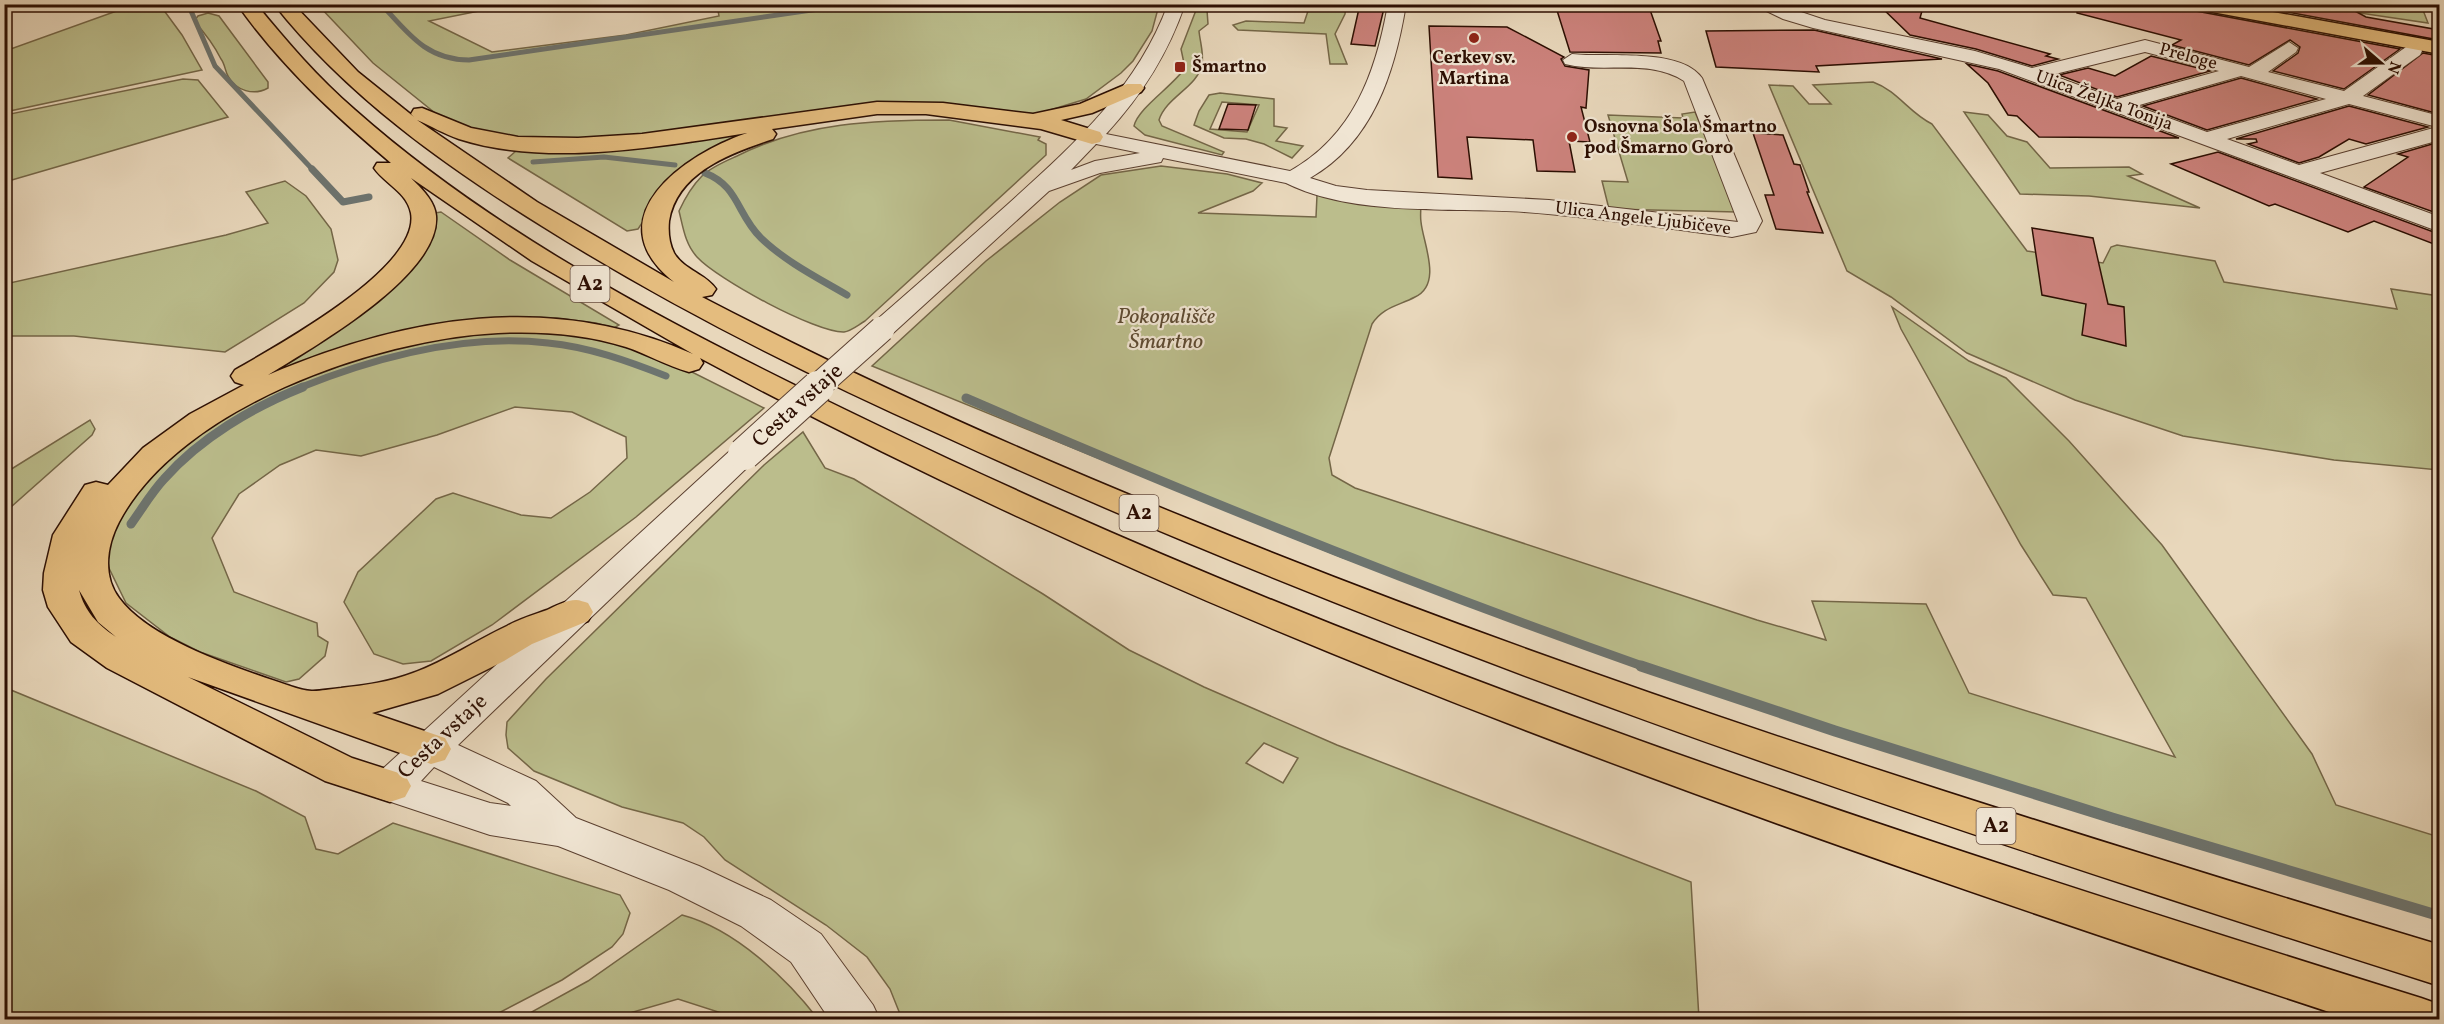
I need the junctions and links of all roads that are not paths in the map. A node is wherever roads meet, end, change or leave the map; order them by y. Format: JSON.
{"nodes":[{"id":1,"x":246,"y":4,"type":"edge"},
{"id":2,"x":283,"y":4,"type":"edge"},
{"id":3,"x":1177,"y":4,"type":"edge"},
{"id":4,"x":1397,"y":4,"type":"edge"},
{"id":5,"x":1760,"y":4,"type":"edge"},
{"id":6,"x":2196,"y":4,"type":"edge"},
{"id":7,"x":2289,"y":48,"type":"dead end"},
{"id":8,"x":2439,"y":48,"type":"edge"},
{"id":9,"x":2413,"y":51,"type":"dead end"},
{"id":10,"x":1572,"y":60,"type":"dead end"},
{"id":11,"x":2246,"y":73,"type":"junction"},
{"id":12,"x":2031,"y":74,"type":"junction"},
{"id":13,"x":1134,"y":88,"type":"junction"},
{"id":14,"x":374,"y":96,"type":"junction"},
{"id":15,"x":2346,"y":99,"type":"junction"},
{"id":16,"x":2118,"y":105,"type":"junction"},
{"id":17,"x":1013,"y":118,"type":"junction"},
{"id":18,"x":2439,"y":122,"type":"edge"},
{"id":19,"x":2439,"y":133,"type":"edge"},
{"id":20,"x":371,"y":135,"type":"junction"},
{"id":21,"x":1092,"y":137,"type":"junction"},
{"id":22,"x":2205,"y":138,"type":"junction"},
{"id":23,"x":1181,"y":156,"type":"junction"},
{"id":24,"x":2299,"y":172,"type":"junction"},
{"id":25,"x":1293,"y":178,"type":"junction"},
{"id":26,"x":1038,"y":188,"type":"junction"},
{"id":27,"x":2438,"y":213,"type":"edge"},
{"id":28,"x":735,"y":325,"type":"junction"},
{"id":29,"x":822,"y":411,"type":"junction"},
{"id":30,"x":575,"y":612,"type":"junction"},
{"id":31,"x":301,"y":704,"type":"junction"},
{"id":32,"x":431,"y":749,"type":"junction"},
{"id":33,"x":390,"y":786,"type":"junction"},
{"id":34,"x":562,"y":830,"type":"junction"},
{"id":35,"x":2439,"y":966,"type":"edge"},
{"id":36,"x":857,"y":1020,"type":"edge"},
{"id":37,"x":2421,"y":1020,"type":"edge"}],
"edges":[{"from":1,"to":20,"type":"main road","number":"A2"},
{"from":2,"to":14,"type":"main road","number":"A2"},
{"from":3,"to":13,"type":"street","name":"Cesta vstaje"},
{"from":4,"to":25,"type":"street"},
{"from":5,"to":12,"type":"street","name":"Ulica Željka Tonija"},
{"from":6,"to":8,"type":"main road"},
{"from":7,"to":11,"type":"street","name":"Preloge"},
{"from":9,"to":15,"type":"street","name":"Preloge"},
{"from":10,"to":25,"type":"street","name":"Ulica Angele Ljubičeve"},
{"from":11,"to":12,"type":"street","name":"Preloge"},
{"from":11,"to":15,"type":"street","name":"Preloge"},
{"from":11,"to":16,"type":"street","name":"Preloge"},
{"from":12,"to":16,"type":"street","name":"Ulica Željka Tonija"},
{"from":13,"to":17,"type":"main road"},
{"from":13,"to":21,"type":"street","name":"Cesta vstaje"},
{"from":14,"to":17,"type":"main road"},
{"from":14,"to":28,"type":"main road","number":"A2"},
{"from":15,"to":18,"type":"street","name":"Preloge"},
{"from":15,"to":22,"type":"street","name":"Preloge"},
{"from":16,"to":22,"type":"street","name":"Ulica Željka Tonija"},
{"from":17,"to":21,"type":"main road"},
{"from":19,"to":24,"type":"street"},
{"from":20,"to":29,"type":"main road","number":"A2"},
{"from":20,"to":33,"type":"main road"},
{"from":21,"to":23,"type":"street"},
{"from":21,"to":26,"type":"street","name":"Cesta vstaje"},
{"from":21,"to":28,"type":"main road"},
{"from":22,"to":24,"type":"street","name":"Ulica Željka Tonija"},
{"from":23,"to":25,"type":"street"},
{"from":23,"to":26,"type":"street"},
{"from":24,"to":27,"type":"street","name":"Ulica Željka Tonija"},
{"from":26,"to":30,"type":"street","name":"Cesta vstaje","bridge":true},
{"from":28,"to":35,"type":"main road","number":"A2"},
{"from":29,"to":31,"type":"main road"},
{"from":29,"to":37,"type":"main road","number":"A2"},
{"from":30,"to":31,"type":"main road"},
{"from":30,"to":32,"type":"street","name":"Cesta vstaje"},
{"from":31,"to":32,"type":"main road"},
{"from":32,"to":33,"type":"street","name":"Cesta vstaje"},
{"from":32,"to":34,"type":"street"},
{"from":33,"to":34,"type":"street"},
{"from":34,"to":36,"type":"street"}]}
